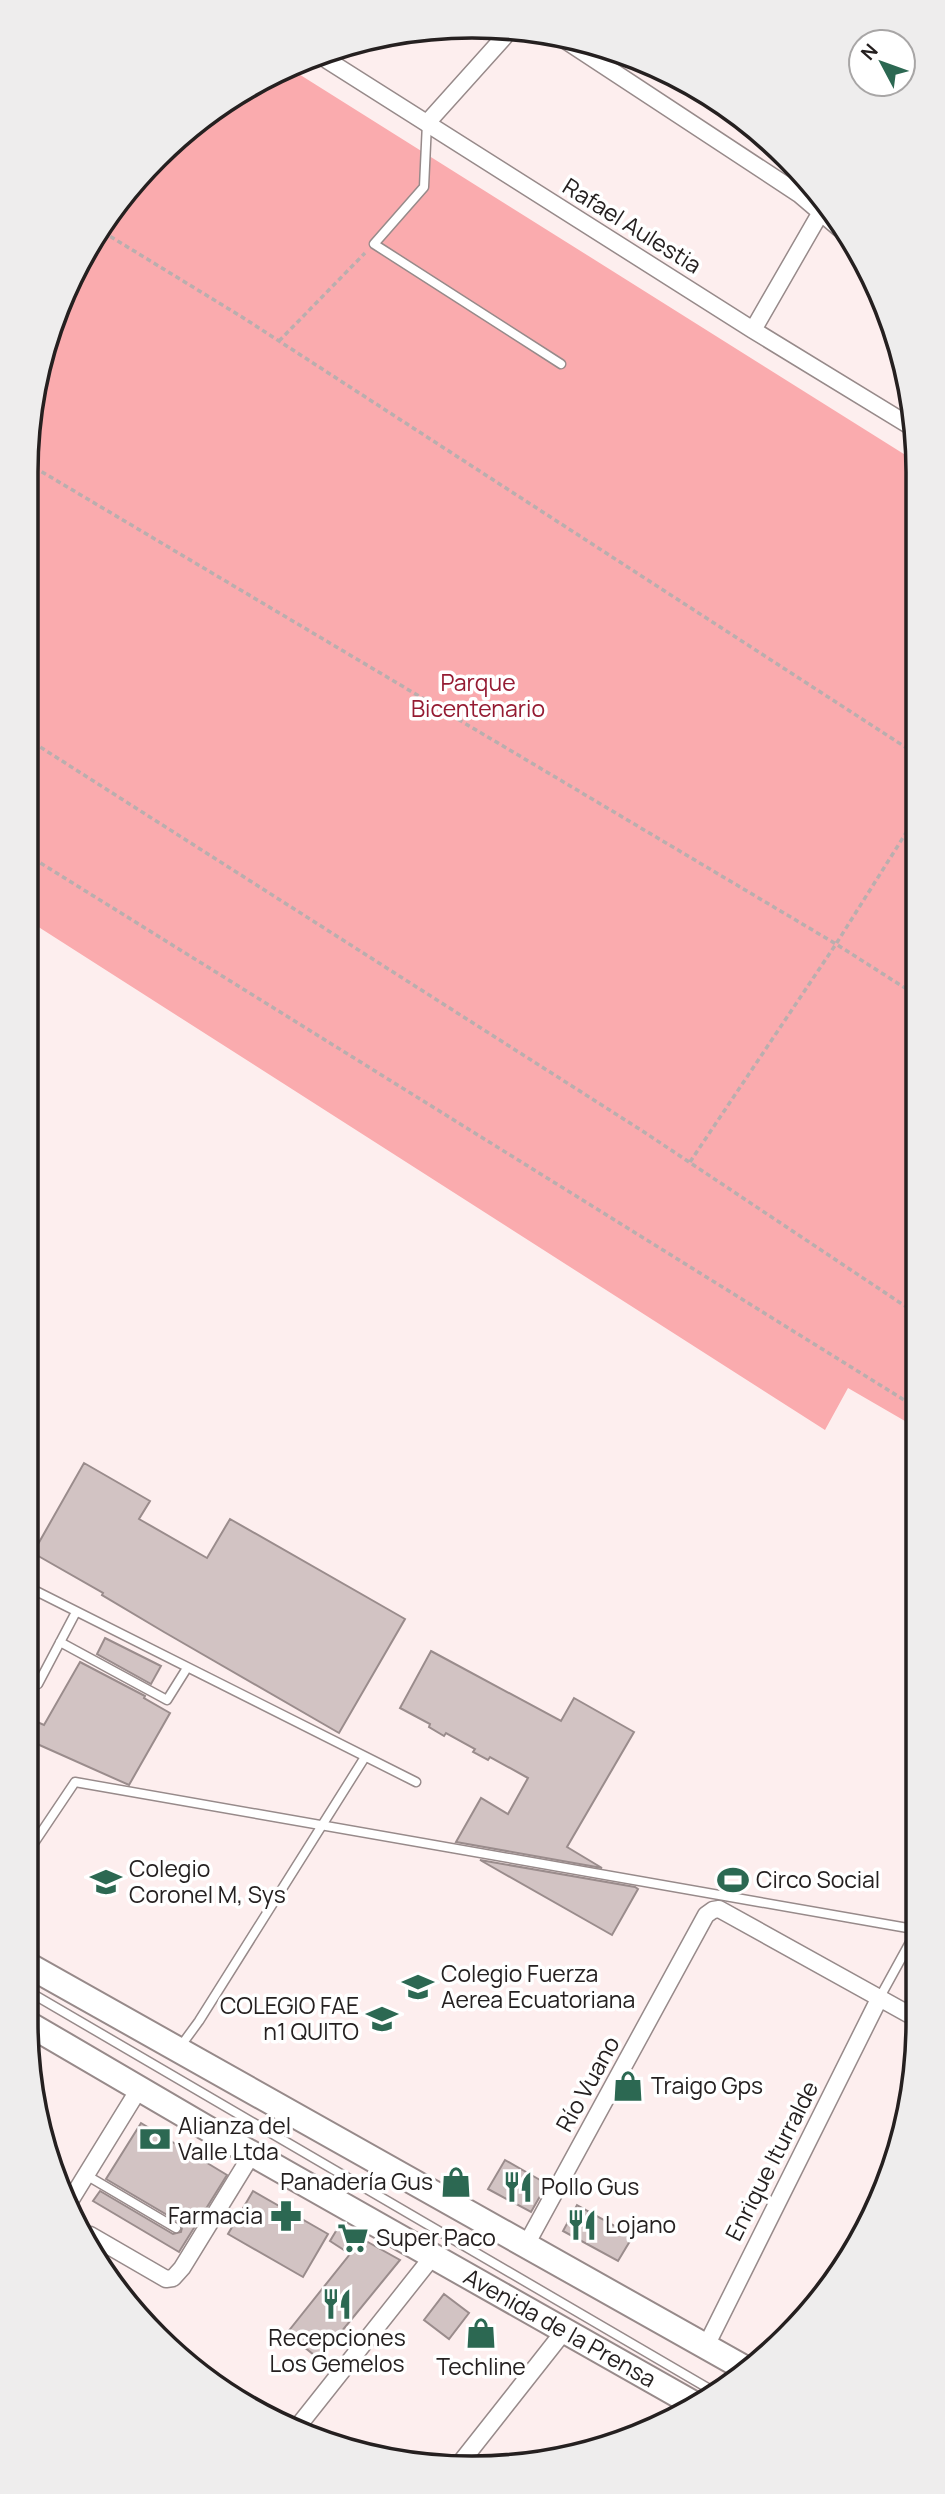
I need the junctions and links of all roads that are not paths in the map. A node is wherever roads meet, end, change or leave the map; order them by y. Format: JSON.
{"nodes":[{"id":1,"x":502,"y":39,"type":"edge"},
{"id":2,"x":585,"y":53,"type":"edge"},
{"id":3,"x":331,"y":63,"type":"edge"},
{"id":4,"x":427,"y":123,"type":"junction"},
{"id":5,"x":812,"y":202,"type":"edge"},
{"id":6,"x":821,"y":213,"type":"edge"},
{"id":7,"x":753,"y":330,"type":"junction"},
{"id":8,"x":561,"y":364,"type":"dead end"},
{"id":9,"x":904,"y":422,"type":"edge"},
{"id":10,"x":39,"y":1593,"type":"edge"},
{"id":11,"x":76,"y":1612,"type":"junction"},
{"id":12,"x":60,"y":1642,"type":"junction"},
{"id":13,"x":187,"y":1668,"type":"junction"},
{"id":14,"x":39,"y":1682,"type":"edge"},
{"id":15,"x":365,"y":1758,"type":"junction"},
{"id":16,"x":416,"y":1782,"type":"dead end"},
{"id":17,"x":39,"y":1836,"type":"edge"},
{"id":18,"x":906,"y":1926,"type":"edge"},
{"id":19,"x":906,"y":1951,"type":"edge"},
{"id":20,"x":39,"y":1971,"type":"edge"},
{"id":21,"x":880,"y":1997,"type":"junction"},
{"id":22,"x":39,"y":1998,"type":"edge"},
{"id":23,"x":906,"y":2012,"type":"edge"},
{"id":24,"x":39,"y":2030,"type":"edge"},
{"id":25,"x":177,"y":2050,"type":"junction"},
{"id":26,"x":139,"y":2089,"type":"junction"},
{"id":27,"x":252,"y":2154,"type":"junction"},
{"id":28,"x":86,"y":2175,"type":"junction"},
{"id":29,"x":75,"y":2194,"type":"edge"},
{"id":30,"x":176,"y":2228,"type":"dead end"},
{"id":31,"x":98,"y":2240,"type":"edge"},
{"id":32,"x":526,"y":2245,"type":"junction"},
{"id":33,"x":433,"y":2256,"type":"junction"},
{"id":34,"x":565,"y":2330,"type":"junction"},
{"id":35,"x":706,"y":2346,"type":"junction"},
{"id":36,"x":739,"y":2364,"type":"edge"},
{"id":37,"x":706,"y":2387,"type":"edge"},
{"id":38,"x":686,"y":2399,"type":"edge"},
{"id":39,"x":303,"y":2420,"type":"edge"},
{"id":40,"x":466,"y":2456,"type":"edge"}],
"edges":[{"from":1,"to":4,"type":"street"},
{"from":2,"to":5,"type":"street"},
{"from":3,"to":4,"type":"street","name":"Rafael Aulestia"},
{"from":4,"to":7,"type":"street","name":"Rafael Aulestia"},
{"from":4,"to":8,"type":"lane"},
{"from":6,"to":7,"type":"street"},
{"from":7,"to":9,"type":"street","name":"Rafael Aulestia"},
{"from":10,"to":11,"type":"lane"},
{"from":11,"to":12,"type":"lane"},
{"from":11,"to":13,"type":"lane"},
{"from":12,"to":13,"type":"lane"},
{"from":12,"to":14,"type":"lane"},
{"from":13,"to":15,"type":"lane"},
{"from":15,"to":16,"type":"lane"},
{"from":15,"to":25,"type":"lane"},
{"from":17,"to":18,"type":"lane"},
{"from":19,"to":21,"type":"lane"},
{"from":20,"to":25,"type":"main road"},
{"from":21,"to":23,"type":"street"},
{"from":21,"to":32,"type":"street","name":"Río Vuano"},
{"from":21,"to":35,"type":"street","name":"Enrique Iturralde"},
{"from":22,"to":37,"type":"lane"},
{"from":24,"to":26,"type":"main road","name":"Avenida de la Prensa"},
{"from":25,"to":32,"type":"main road"},
{"from":26,"to":27,"type":"main road","name":"Avenida de la Prensa"},
{"from":26,"to":28,"type":"street"},
{"from":27,"to":31,"type":"street"},
{"from":27,"to":33,"type":"main road","name":"Avenida de la Prensa"},
{"from":28,"to":29,"type":"street"},
{"from":28,"to":30,"type":"lane"},
{"from":32,"to":35,"type":"main road"},
{"from":33,"to":34,"type":"main road","name":"Avenida de la Prensa"},
{"from":33,"to":39,"type":"street"},
{"from":34,"to":38,"type":"main road","name":"Avenida de la Prensa"},
{"from":34,"to":40,"type":"street"},
{"from":35,"to":36,"type":"main road"}]}
